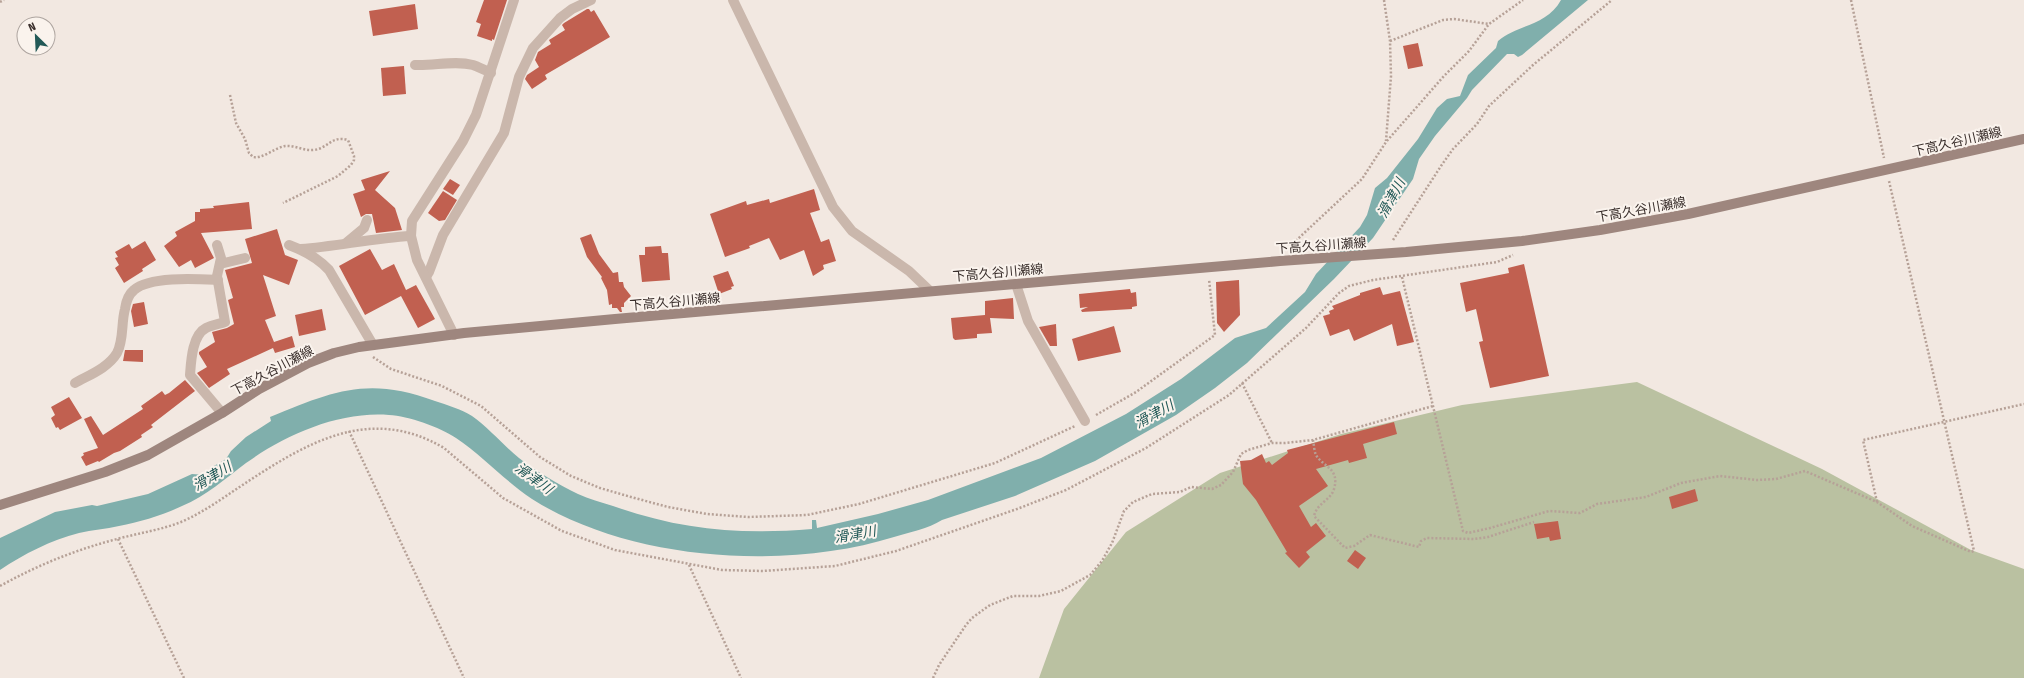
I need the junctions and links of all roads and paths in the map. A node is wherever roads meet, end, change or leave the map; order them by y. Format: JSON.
{"nodes":[{"id":1,"x":4,"y":0,"type":"edge"},
{"id":2,"x":514,"y":0,"type":"edge"},
{"id":3,"x":591,"y":0,"type":"edge"},
{"id":4,"x":732,"y":0,"type":"edge"},
{"id":5,"x":1384,"y":0,"type":"edge"},
{"id":6,"x":1523,"y":0,"type":"edge"},
{"id":7,"x":1612,"y":0,"type":"edge"},
{"id":8,"x":1851,"y":0,"type":"edge"},
{"id":9,"x":0,"y":2,"type":"edge"},
{"id":10,"x":1489,"y":24,"type":"junction"},
{"id":11,"x":1390,"y":41,"type":"junction"},
{"id":12,"x":415,"y":65,"type":"dead end"},
{"id":13,"x":491,"y":73,"type":"junction"},
{"id":14,"x":230,"y":95,"type":"dead end"},
{"id":15,"x":2024,"y":139,"type":"edge"},
{"id":16,"x":1386,"y":142,"type":"junction"},
{"id":17,"x":1887,"y":171,"type":"junction"},
{"id":18,"x":283,"y":203,"type":"dead end"},
{"id":19,"x":368,"y":220,"type":"dead end"},
{"id":20,"x":411,"y":236,"type":"junction"},
{"id":21,"x":1522,"y":241,"type":"junction"},
{"id":22,"x":218,"y":245,"type":"dead end"},
{"id":23,"x":289,"y":245,"type":"dead end"},
{"id":24,"x":345,"y":245,"type":"junction"},
{"id":25,"x":301,"y":249,"type":"junction"},
{"id":26,"x":1381,"y":254,"type":"junction"},
{"id":27,"x":245,"y":258,"type":"dead end"},
{"id":28,"x":1284,"y":261,"type":"junction"},
{"id":29,"x":220,"y":264,"type":"junction"},
{"id":30,"x":1207,"y":268,"type":"junction"},
{"id":31,"x":1402,"y":276,"type":"junction"},
{"id":32,"x":426,"y":277,"type":"junction"},
{"id":33,"x":218,"y":280,"type":"junction"},
{"id":34,"x":1016,"y":284,"type":"junction"},
{"id":35,"x":930,"y":291,"type":"junction"},
{"id":36,"x":454,"y":335,"type":"junction"},
{"id":37,"x":373,"y":345,"type":"junction"},
{"id":38,"x":75,"y":383,"type":"dead end"},
{"id":39,"x":1242,"y":384,"type":"junction"},
{"id":40,"x":2024,"y":404,"type":"edge"},
{"id":41,"x":1433,"y":406,"type":"junction"},
{"id":42,"x":222,"y":413,"type":"junction"},
{"id":43,"x":1085,"y":421,"type":"junction"},
{"id":44,"x":1944,"y":421,"type":"junction"},
{"id":45,"x":349,"y":431,"type":"junction"},
{"id":46,"x":1313,"y":440,"type":"junction"},
{"id":47,"x":1272,"y":443,"type":"junction"},
{"id":48,"x":1877,"y":502,"type":"junction"},
{"id":49,"x":0,"y":505,"type":"edge"},
{"id":50,"x":1534,"y":522,"type":"dead end"},
{"id":51,"x":118,"y":539,"type":"junction"},
{"id":52,"x":689,"y":564,"type":"junction"},
{"id":53,"x":0,"y":586,"type":"edge"},
{"id":54,"x":184,"y":678,"type":"edge"},
{"id":55,"x":464,"y":678,"type":"edge"},
{"id":56,"x":741,"y":678,"type":"edge"},
{"id":57,"x":933,"y":678,"type":"edge"}],
"edges":[{"from":1,"to":9,"type":"path"},
{"from":2,"to":13,"type":"street"},
{"from":3,"to":32,"type":"street"},
{"from":4,"to":35,"type":"street"},
{"from":5,"to":11,"type":"path"},
{"from":6,"to":10,"type":"path"},
{"from":7,"to":26,"type":"path"},
{"from":8,"to":17,"type":"path"},
{"from":10,"to":11,"type":"path"},
{"from":10,"to":16,"type":"path"},
{"from":11,"to":16,"type":"path"},
{"from":12,"to":13,"type":"street"},
{"from":13,"to":20,"type":"street"},
{"from":14,"to":18,"type":"path"},
{"from":15,"to":17,"type":"main road","name":"下高久谷川瀬線"},
{"from":16,"to":28,"type":"path"},
{"from":17,"to":21,"type":"main road","name":"下高久谷川瀬線"},
{"from":17,"to":44,"type":"path"},
{"from":19,"to":24,"type":"street"},
{"from":20,"to":24,"type":"street"},
{"from":20,"to":32,"type":"street"},
{"from":21,"to":26,"type":"main road","name":"下高久谷川瀬線"},
{"from":21,"to":31,"type":"path"},
{"from":22,"to":29,"type":"street"},
{"from":23,"to":25,"type":"street"},
{"from":24,"to":25,"type":"street"},
{"from":25,"to":37,"type":"street"},
{"from":26,"to":28,"type":"main road","name":"下高久谷川瀬線"},
{"from":27,"to":29,"type":"street"},
{"from":28,"to":30,"type":"main road","name":"下高久谷川瀬線"},
{"from":29,"to":33,"type":"street"},
{"from":30,"to":34,"type":"main road","name":"下高久谷川瀬線"},
{"from":30,"to":43,"type":"path"},
{"from":31,"to":39,"type":"path"},
{"from":31,"to":41,"type":"path"},
{"from":32,"to":36,"type":"street"},
{"from":33,"to":38,"type":"street"},
{"from":33,"to":42,"type":"street"},
{"from":34,"to":35,"type":"main road","name":"下高久谷川瀬線"},
{"from":34,"to":43,"type":"street"},
{"from":35,"to":36,"type":"main road","name":"下高久谷川瀬線"},
{"from":36,"to":37,"type":"main road","name":"下高久谷川瀬線"},
{"from":37,"to":42,"type":"main road","name":"下高久谷川瀬線"},
{"from":37,"to":43,"type":"path"},
{"from":39,"to":47,"type":"path"},
{"from":39,"to":52,"type":"path"},
{"from":40,"to":44,"type":"path"},
{"from":41,"to":46,"type":"path"},
{"from":41,"to":48,"type":"path"},
{"from":42,"to":49,"type":"main road","name":"下高久谷川瀬線"},
{"from":44,"to":48,"type":"path"},
{"from":44,"to":48,"type":"path"},
{"from":45,"to":51,"type":"path"},
{"from":45,"to":52,"type":"path"},
{"from":45,"to":55,"type":"path"},
{"from":46,"to":47,"type":"path"},
{"from":46,"to":50,"type":"path"},
{"from":47,"to":57,"type":"path"},
{"from":51,"to":53,"type":"path"},
{"from":51,"to":54,"type":"path"},
{"from":52,"to":56,"type":"path"}]}
